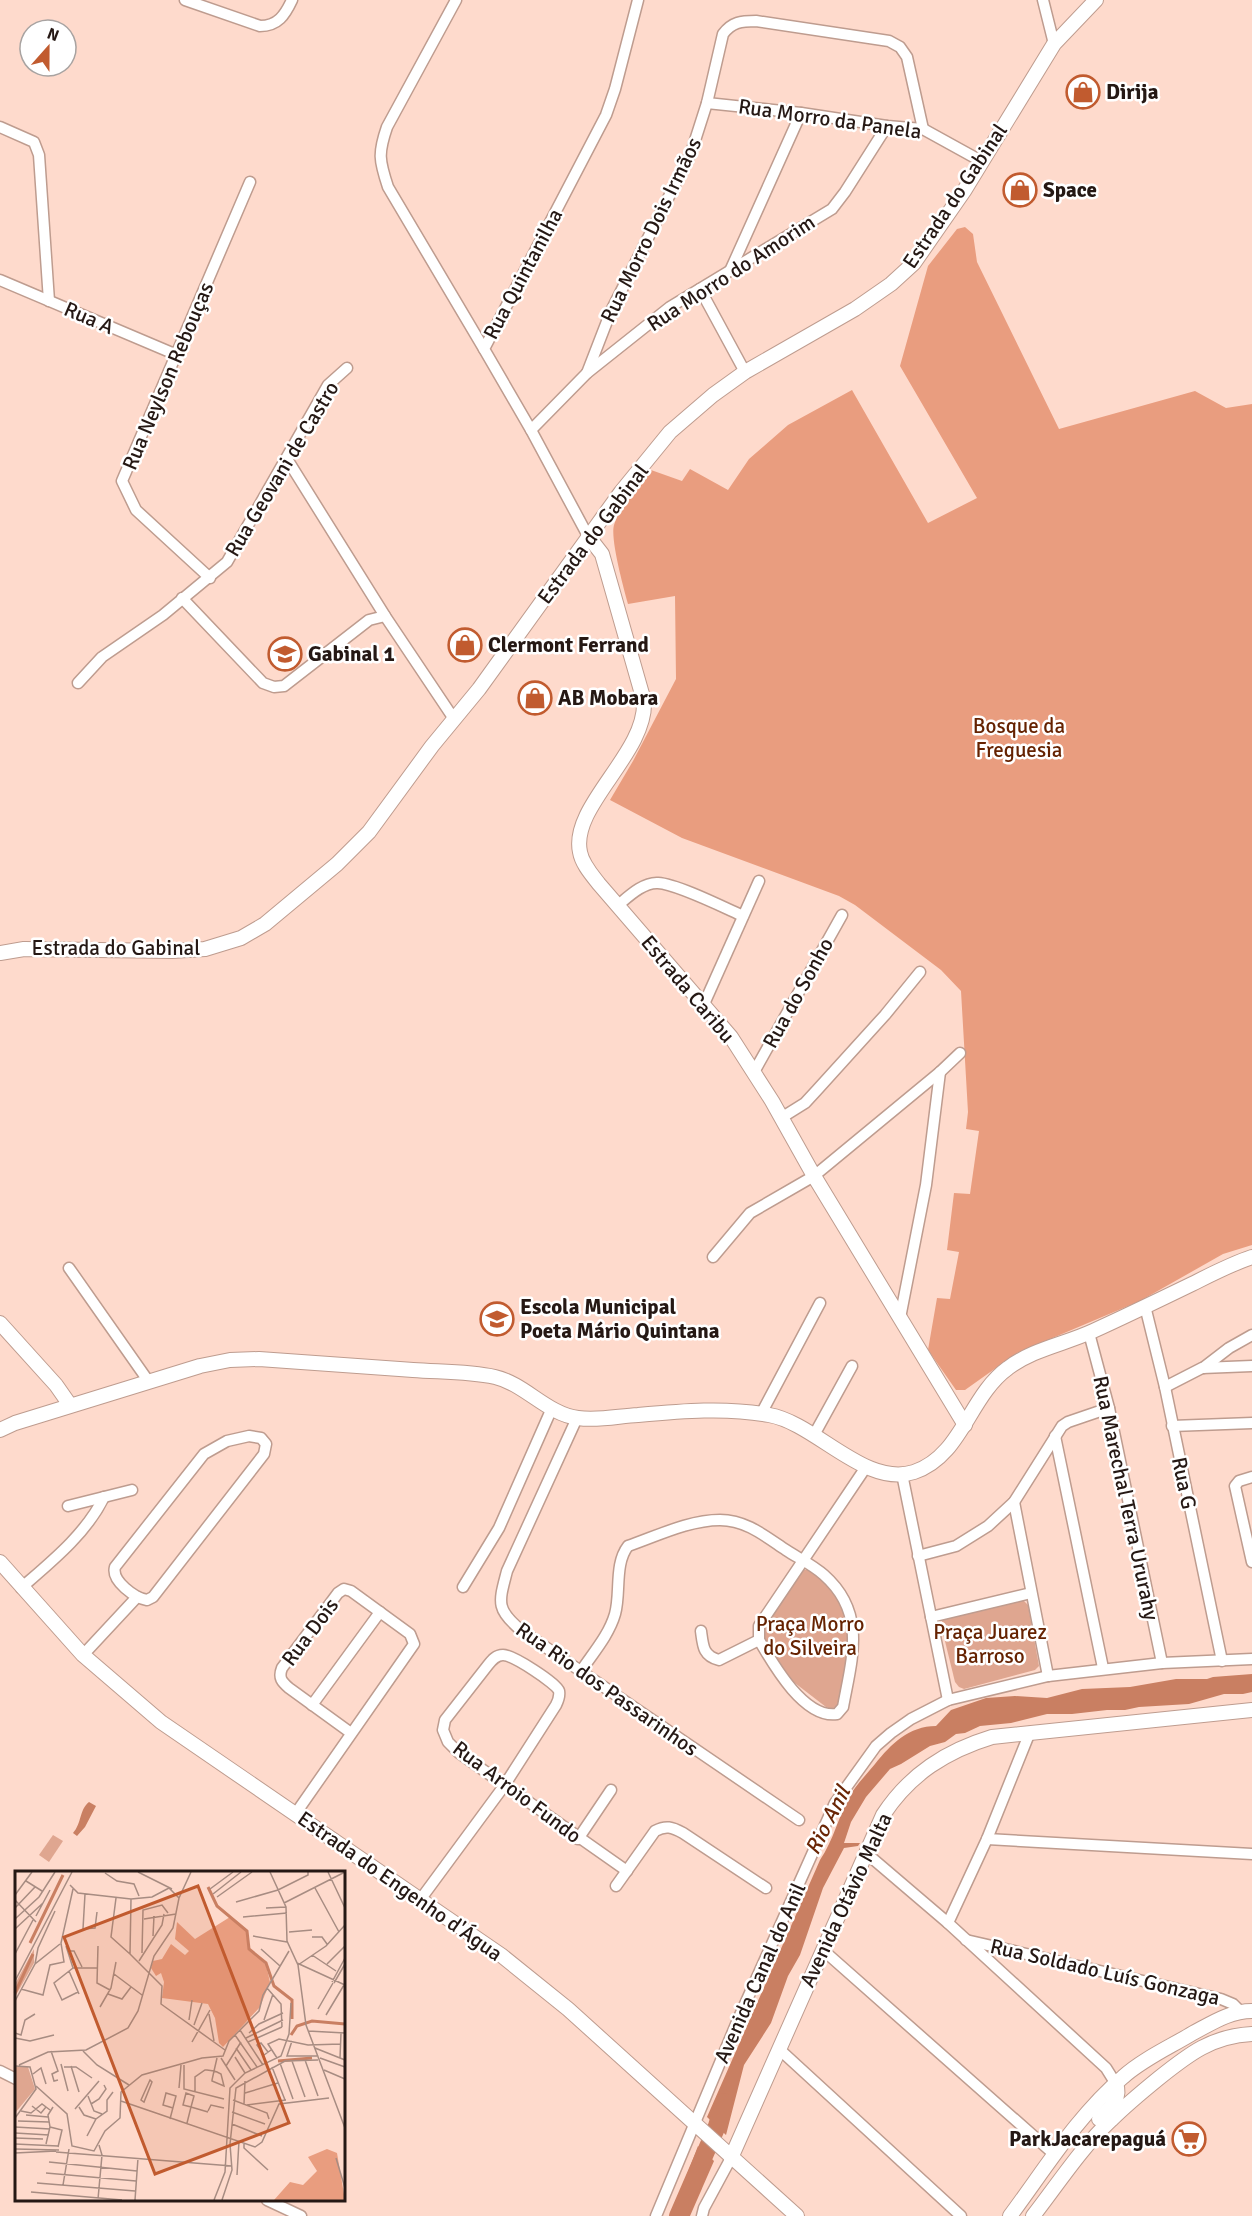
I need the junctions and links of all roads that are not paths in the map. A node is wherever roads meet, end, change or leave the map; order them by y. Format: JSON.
{"nodes":[{"id":1,"x":185,"y":0,"type":"edge"},
{"id":2,"x":292,"y":0,"type":"edge"},
{"id":3,"x":456,"y":0,"type":"edge"},
{"id":4,"x":638,"y":0,"type":"edge"},
{"id":5,"x":1043,"y":0,"type":"edge"},
{"id":6,"x":1096,"y":0,"type":"edge"},
{"id":7,"x":1054,"y":44,"type":"junction"},
{"id":8,"x":706,"y":104,"type":"junction"},
{"id":9,"x":801,"y":113,"type":"junction"},
{"id":10,"x":887,"y":126,"type":"junction"},
{"id":11,"x":0,"y":128,"type":"edge"},
{"id":12,"x":923,"y":129,"type":"junction"},
{"id":13,"x":981,"y":161,"type":"junction"},
{"id":14,"x":250,"y":182,"type":"dead end"},
{"id":15,"x":730,"y":272,"type":"junction"},
{"id":16,"x":0,"y":280,"type":"edge"},
{"id":17,"x":700,"y":289,"type":"junction"},
{"id":18,"x":49,"y":301,"type":"junction"},
{"id":19,"x":484,"y":349,"type":"junction"},
{"id":20,"x":177,"y":355,"type":"junction"},
{"id":21,"x":348,"y":368,"type":"dead end"},
{"id":22,"x":745,"y":372,"type":"junction"},
{"id":23,"x":587,"y":373,"type":"junction"},
{"id":24,"x":531,"y":430,"type":"junction"},
{"id":25,"x":286,"y":459,"type":"junction"},
{"id":26,"x":588,"y":536,"type":"junction"},
{"id":27,"x":210,"y":578,"type":"junction"},
{"id":28,"x":182,"y":598,"type":"junction"},
{"id":29,"x":375,"y":599,"type":"junction"},
{"id":30,"x":385,"y":616,"type":"junction"},
{"id":31,"x":369,"y":620,"type":"junction"},
{"id":32,"x":78,"y":683,"type":"dead end"},
{"id":33,"x":454,"y":719,"type":"junction"},
{"id":34,"x":759,"y":881,"type":"dead end"},
{"id":35,"x":617,"y":906,"type":"junction"},
{"id":36,"x":743,"y":915,"type":"junction"},
{"id":37,"x":842,"y":915,"type":"dead end"},
{"id":38,"x":0,"y":953,"type":"edge"},
{"id":39,"x":920,"y":972,"type":"dead end"},
{"id":40,"x":704,"y":1004,"type":"junction"},
{"id":41,"x":960,"y":1053,"type":"dead end"},
{"id":42,"x":754,"y":1072,"type":"junction"},
{"id":43,"x":940,"y":1072,"type":"junction"},
{"id":44,"x":782,"y":1118,"type":"junction"},
{"id":45,"x":814,"y":1176,"type":"junction"},
{"id":46,"x":713,"y":1257,"type":"dead end"},
{"id":47,"x":1252,"y":1257,"type":"edge"},
{"id":48,"x":69,"y":1268,"type":"dead end"},
{"id":49,"x":820,"y":1303,"type":"dead end"},
{"id":50,"x":1145,"y":1306,"type":"junction"},
{"id":51,"x":900,"y":1318,"type":"junction"},
{"id":52,"x":0,"y":1323,"type":"edge"},
{"id":53,"x":1089,"y":1333,"type":"junction"},
{"id":54,"x":1252,"y":1335,"type":"edge"},
{"id":55,"x":852,"y":1366,"type":"dead end"},
{"id":56,"x":1252,"y":1366,"type":"edge"},
{"id":57,"x":1202,"y":1368,"type":"junction"},
{"id":58,"x":149,"y":1382,"type":"junction"},
{"id":59,"x":1165,"y":1387,"type":"junction"},
{"id":60,"x":70,"y":1405,"type":"junction"},
{"id":61,"x":552,"y":1408,"type":"junction"},
{"id":62,"x":1109,"y":1408,"type":"junction"},
{"id":63,"x":761,"y":1414,"type":"junction"},
{"id":64,"x":577,"y":1418,"type":"junction"},
{"id":65,"x":1252,"y":1423,"type":"edge"},
{"id":66,"x":965,"y":1425,"type":"junction"},
{"id":67,"x":1172,"y":1426,"type":"junction"},
{"id":68,"x":0,"y":1430,"type":"edge"},
{"id":69,"x":814,"y":1435,"type":"junction"},
{"id":70,"x":1054,"y":1436,"type":"junction"},
{"id":71,"x":866,"y":1467,"type":"junction"},
{"id":72,"x":902,"y":1474,"type":"junction"},
{"id":73,"x":1252,"y":1477,"type":"edge"},
{"id":74,"x":132,"y":1490,"type":"dead end"},
{"id":75,"x":104,"y":1497,"type":"junction"},
{"id":76,"x":1014,"y":1502,"type":"junction"},
{"id":77,"x":68,"y":1506,"type":"dead end"},
{"id":78,"x":918,"y":1556,"type":"junction"},
{"id":79,"x":0,"y":1562,"type":"edge"},
{"id":80,"x":804,"y":1562,"type":"junction"},
{"id":81,"x":1252,"y":1562,"type":"edge"},
{"id":82,"x":463,"y":1587,"type":"dead end"},
{"id":83,"x":21,"y":1588,"type":"junction"},
{"id":84,"x":1031,"y":1593,"type":"junction"},
{"id":85,"x":137,"y":1597,"type":"junction"},
{"id":86,"x":380,"y":1612,"type":"junction"},
{"id":87,"x":931,"y":1617,"type":"junction"},
{"id":88,"x":701,"y":1631,"type":"dead end"},
{"id":89,"x":759,"y":1640,"type":"junction"},
{"id":90,"x":82,"y":1655,"type":"junction"},
{"id":91,"x":1252,"y":1659,"type":"edge"},
{"id":92,"x":1222,"y":1661,"type":"junction"},
{"id":93,"x":1162,"y":1663,"type":"junction"},
{"id":94,"x":1102,"y":1668,"type":"junction"},
{"id":95,"x":581,"y":1671,"type":"junction"},
{"id":96,"x":1048,"y":1676,"type":"junction"},
{"id":97,"x":948,"y":1700,"type":"junction"},
{"id":98,"x":312,"y":1705,"type":"junction"},
{"id":99,"x":1252,"y":1710,"type":"edge"},
{"id":100,"x":1030,"y":1732,"type":"junction"},
{"id":101,"x":351,"y":1733,"type":"junction"},
{"id":102,"x":504,"y":1786,"type":"junction"},
{"id":103,"x":611,"y":1790,"type":"dead end"},
{"id":104,"x":296,"y":1813,"type":"junction"},
{"id":105,"x":799,"y":1821,"type":"dead end"},
{"id":106,"x":578,"y":1839,"type":"junction"},
{"id":107,"x":987,"y":1839,"type":"junction"},
{"id":108,"x":866,"y":1853,"type":"junction"},
{"id":109,"x":1252,"y":1854,"type":"edge"},
{"id":110,"x":627,"y":1871,"type":"junction"},
{"id":111,"x":616,"y":1886,"type":"dead end"},
{"id":112,"x":766,"y":1888,"type":"dead end"},
{"id":113,"x":420,"y":1900,"type":"junction"},
{"id":114,"x":948,"y":1923,"type":"junction"},
{"id":115,"x":966,"y":1940,"type":"junction"},
{"id":116,"x":823,"y":1950,"type":"junction"},
{"id":117,"x":1246,"y":2011,"type":"edge"},
{"id":118,"x":1252,"y":2034,"type":"edge"},
{"id":119,"x":779,"y":2049,"type":"junction"},
{"id":120,"x":0,"y":2071,"type":"edge"},
{"id":121,"x":15,"y":2078,"type":"edge"},
{"id":122,"x":1116,"y":2084,"type":"junction"},
{"id":123,"x":697,"y":2127,"type":"junction"},
{"id":124,"x":728,"y":2155,"type":"junction"},
{"id":125,"x":1055,"y":2155,"type":"junction"},
{"id":126,"x":1058,"y":2184,"type":"junction"},
{"id":127,"x":271,"y":2201,"type":"edge"},
{"id":128,"x":784,"y":2211,"type":"edge"},
{"id":129,"x":301,"y":2216,"type":"edge"},
{"id":130,"x":656,"y":2216,"type":"edge"},
{"id":131,"x":702,"y":2216,"type":"edge"},
{"id":132,"x":797,"y":2216,"type":"edge"},
{"id":133,"x":961,"y":2216,"type":"edge"},
{"id":134,"x":1010,"y":2216,"type":"edge"},
{"id":135,"x":1033,"y":2216,"type":"edge"}],
"edges":[{"from":1,"to":2,"type":"street"},
{"from":3,"to":19,"type":"street"},
{"from":4,"to":19,"type":"street","name":"Rua Quintanilha"},
{"from":5,"to":7,"type":"street"},
{"from":6,"to":7,"type":"street","name":"Estrada do Gabinal"},
{"from":7,"to":13,"type":"street","name":"Estrada do Gabinal"},
{"from":8,"to":9,"type":"street","name":"Rua Morro da Panela"},
{"from":8,"to":12,"type":"street","name":"Rua Morro Dois Irmãos"},
{"from":8,"to":23,"type":"street","name":"Rua Morro Dois Irmãos"},
{"from":9,"to":10,"type":"street","name":"Rua Morro da Panela"},
{"from":9,"to":15,"type":"street"},
{"from":10,"to":12,"type":"street","name":"Rua Morro da Panela"},
{"from":10,"to":15,"type":"street","name":"Rua Morro do Amorim"},
{"from":11,"to":18,"type":"street"},
{"from":12,"to":13,"type":"street","name":"Rua Morro da Panela"},
{"from":13,"to":22,"type":"street","name":"Estrada do Gabinal"},
{"from":14,"to":20,"type":"street","name":"Rua Neylson Rebouças"},
{"from":15,"to":17,"type":"street","name":"Rua Morro do Amorim"},
{"from":16,"to":18,"type":"street","name":"Rua A"},
{"from":17,"to":22,"type":"street"},
{"from":17,"to":23,"type":"street","name":"Rua Morro do Amorim"},
{"from":18,"to":20,"type":"street","name":"Rua A"},
{"from":19,"to":24,"type":"street","name":"Rua Quintanilha"},
{"from":20,"to":27,"type":"street","name":"Rua Neylson Rebouças"},
{"from":21,"to":25,"type":"street","name":"Rua Geovani de Castro"},
{"from":22,"to":26,"type":"street","name":"Estrada do Gabinal"},
{"from":23,"to":24,"type":"street","name":"Rua Morro do Amorim"},
{"from":24,"to":26,"type":"street","name":"Rua Quintanilha"},
{"from":25,"to":27,"type":"street","name":"Rua Geovani de Castro"},
{"from":25,"to":29,"type":"street"},
{"from":26,"to":33,"type":"street","name":"Estrada do Gabinal"},
{"from":26,"to":35,"type":"street","name":"Estrada Caribu"},
{"from":27,"to":28,"type":"street","name":"Rua Geovani de Castro"},
{"from":28,"to":31,"type":"street"},
{"from":28,"to":32,"type":"street","name":"Rua Geovani de Castro"},
{"from":29,"to":30,"type":"street"},
{"from":29,"to":31,"type":"street"},
{"from":30,"to":31,"type":"street"},
{"from":30,"to":33,"type":"street"},
{"from":33,"to":38,"type":"street","name":"Estrada do Gabinal"},
{"from":34,"to":36,"type":"street"},
{"from":35,"to":36,"type":"street"},
{"from":35,"to":40,"type":"street","name":"Estrada Caribu"},
{"from":36,"to":40,"type":"street"},
{"from":37,"to":42,"type":"street","name":"Rua do Sonho"},
{"from":39,"to":44,"type":"street"},
{"from":40,"to":42,"type":"street","name":"Estrada Caribu"},
{"from":41,"to":43,"type":"street"},
{"from":42,"to":44,"type":"street","name":"Estrada Caribu"},
{"from":43,"to":45,"type":"street"},
{"from":43,"to":51,"type":"street"},
{"from":44,"to":45,"type":"street","name":"Estrada Caribu"},
{"from":45,"to":46,"type":"street"},
{"from":45,"to":51,"type":"street","name":"Estrada Caribu"},
{"from":47,"to":50,"type":"street"},
{"from":48,"to":58,"type":"street"},
{"from":49,"to":63,"type":"street"},
{"from":50,"to":53,"type":"street"},
{"from":50,"to":59,"type":"street","name":"Rua G"},
{"from":51,"to":66,"type":"street","name":"Estrada Caribu"},
{"from":52,"to":60,"type":"street"},
{"from":53,"to":62,"type":"street","name":"Rua Marechal Terra Ururahy"},
{"from":53,"to":66,"type":"street"},
{"from":54,"to":57,"type":"street"},
{"from":55,"to":69,"type":"street"},
{"from":56,"to":57,"type":"street"},
{"from":57,"to":59,"type":"street"},
{"from":58,"to":60,"type":"street"},
{"from":58,"to":61,"type":"street"},
{"from":59,"to":67,"type":"street","name":"Rua G"},
{"from":60,"to":68,"type":"street"},
{"from":61,"to":64,"type":"street"},
{"from":61,"to":82,"type":"street"},
{"from":62,"to":70,"type":"street"},
{"from":62,"to":93,"type":"street","name":"Rua Marechal Terra Ururahy"},
{"from":63,"to":64,"type":"street"},
{"from":63,"to":69,"type":"street"},
{"from":64,"to":95,"type":"street","name":"Rua Rio dos Passarinhos"},
{"from":65,"to":67,"type":"street"},
{"from":66,"to":72,"type":"street"},
{"from":67,"to":92,"type":"street","name":"Rua G"},
{"from":69,"to":71,"type":"street"},
{"from":70,"to":76,"type":"street"},
{"from":70,"to":94,"type":"street"},
{"from":71,"to":72,"type":"street"},
{"from":71,"to":80,"type":"street"},
{"from":72,"to":78,"type":"street"},
{"from":73,"to":81,"type":"street"},
{"from":74,"to":75,"type":"street"},
{"from":75,"to":77,"type":"street"},
{"from":75,"to":83,"type":"street"},
{"from":76,"to":78,"type":"street"},
{"from":76,"to":84,"type":"street"},
{"from":78,"to":87,"type":"street"},
{"from":79,"to":83,"type":"street","name":"Estrada do Engenho d'Água"},
{"from":80,"to":89,"type":"street"},
{"from":80,"to":89,"type":"street"},
{"from":80,"to":95,"type":"street"},
{"from":83,"to":90,"type":"street","name":"Estrada do Engenho d'Água"},
{"from":84,"to":87,"type":"street"},
{"from":84,"to":96,"type":"street"},
{"from":85,"to":85,"type":"street"},
{"from":85,"to":90,"type":"street"},
{"from":86,"to":98,"type":"street"},
{"from":86,"to":98,"type":"street","name":"Rua Dois"},
{"from":86,"to":101,"type":"street","name":"Rua Dois"},
{"from":87,"to":97,"type":"street"},
{"from":88,"to":89,"type":"street"},
{"from":90,"to":104,"type":"street","name":"Estrada do Engenho d'Água"},
{"from":91,"to":92,"type":"street","name":"Avenida Canal do Anil"},
{"from":92,"to":93,"type":"street","name":"Avenida Canal do Anil"},
{"from":93,"to":94,"type":"street","name":"Avenida Canal do Anil"},
{"from":94,"to":96,"type":"street","name":"Avenida Canal do Anil"},
{"from":95,"to":105,"type":"street","name":"Rua Rio dos Passarinhos"},
{"from":96,"to":97,"type":"street","name":"Avenida Canal do Anil"},
{"from":97,"to":123,"type":"street","name":"Avenida Canal do Anil"},
{"from":98,"to":101,"type":"street","name":"Rua Dois"},
{"from":99,"to":100,"type":"street","name":"Avenida Otávio Malta"},
{"from":100,"to":107,"type":"street"},
{"from":100,"to":108,"type":"street","name":"Avenida Otávio Malta"},
{"from":101,"to":104,"type":"street","name":"Rua Dois"},
{"from":102,"to":102,"type":"street","name":"Rua Arroio Fundo"},
{"from":102,"to":106,"type":"street","name":"Rua Arroio Fundo"},
{"from":102,"to":113,"type":"street"},
{"from":103,"to":106,"type":"street"},
{"from":104,"to":113,"type":"street","name":"Estrada do Engenho d'Água"},
{"from":106,"to":110,"type":"street","name":"Rua Arroio Fundo"},
{"from":107,"to":109,"type":"street"},
{"from":107,"to":114,"type":"street"},
{"from":108,"to":114,"type":"street"},
{"from":108,"to":116,"type":"street","name":"Avenida Otávio Malta"},
{"from":110,"to":111,"type":"street"},
{"from":110,"to":112,"type":"street"},
{"from":113,"to":123,"type":"street","name":"Estrada do Engenho d'Água"},
{"from":114,"to":115,"type":"street"},
{"from":115,"to":117,"type":"street","name":"Rua Soldado Luís Gonzaga"},
{"from":115,"to":122,"type":"street"},
{"from":116,"to":119,"type":"street","name":"Avenida Otávio Malta"},
{"from":116,"to":125,"type":"street"},
{"from":117,"to":122,"type":"street"},
{"from":118,"to":126,"type":"street"},
{"from":119,"to":124,"type":"street","name":"Avenida Otávio Malta"},
{"from":119,"to":133,"type":"street"},
{"from":120,"to":121,"type":"street"},
{"from":122,"to":125,"type":"street"},
{"from":122,"to":126,"type":"street"},
{"from":123,"to":124,"type":"street","name":"Estrada do Engenho d'Água"},
{"from":123,"to":130,"type":"street","name":"Avenida Canal do Anil"},
{"from":124,"to":128,"type":"street","name":"Estrada do Engenho d'Água"},
{"from":124,"to":131,"type":"street","name":"Avenida Otávio Malta"},
{"from":125,"to":134,"type":"street"},
{"from":126,"to":135,"type":"street"},
{"from":127,"to":129,"type":"street"},
{"from":128,"to":132,"type":"street","name":"Estrada do Engenho d'Água"}]}
